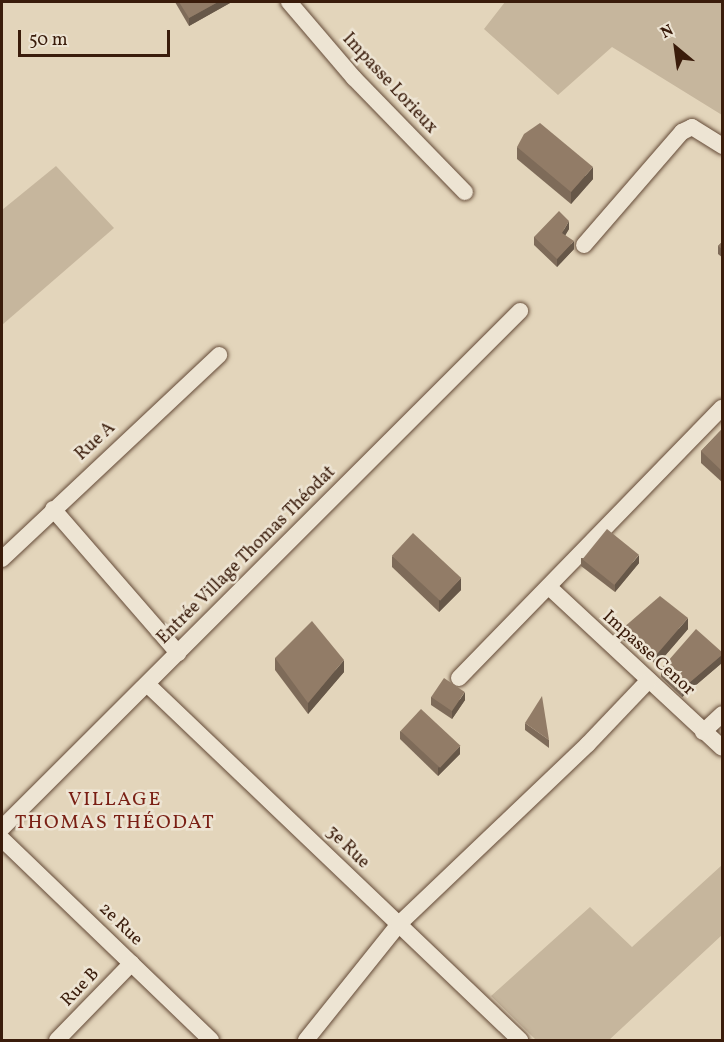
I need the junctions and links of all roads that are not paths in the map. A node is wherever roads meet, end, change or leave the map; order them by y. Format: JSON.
{"nodes":[{"id":1,"x":289,"y":2,"type":"edge"},
{"id":2,"x":723,"y":146,"type":"edge"},
{"id":3,"x":465,"y":192,"type":"dead end"},
{"id":4,"x":584,"y":245,"type":"dead end"},
{"id":5,"x":519,"y":311,"type":"dead end"},
{"id":6,"x":219,"y":355,"type":"dead end"},
{"id":7,"x":723,"y":408,"type":"edge"},
{"id":8,"x":53,"y":508,"type":"junction"},
{"id":9,"x":2,"y":559,"type":"edge"},
{"id":10,"x":549,"y":586,"type":"junction"},
{"id":11,"x":178,"y":653,"type":"junction"},
{"id":12,"x":459,"y":678,"type":"dead end"},
{"id":13,"x":649,"y":680,"type":"junction"},
{"id":14,"x":147,"y":684,"type":"junction"},
{"id":15,"x":723,"y":714,"type":"edge"},
{"id":16,"x":703,"y":732,"type":"junction"},
{"id":17,"x":723,"y":748,"type":"edge"},
{"id":18,"x":2,"y":828,"type":"edge"},
{"id":19,"x":2,"y":839,"type":"edge"},
{"id":20,"x":399,"y":924,"type":"junction"},
{"id":21,"x":132,"y":963,"type":"junction"},
{"id":22,"x":57,"y":1041,"type":"edge"},
{"id":23,"x":211,"y":1041,"type":"edge"},
{"id":24,"x":306,"y":1041,"type":"edge"},
{"id":25,"x":520,"y":1041,"type":"edge"}],
"edges":[{"from":1,"to":3,"type":"street","name":"Impasse Lorieux"},
{"from":2,"to":4,"type":"street"},
{"from":5,"to":11,"type":"street","name":"Entrée Village Thomas Théodat"},
{"from":6,"to":8,"type":"street","name":"Rue A"},
{"from":7,"to":10,"type":"street"},
{"from":8,"to":9,"type":"street","name":"Rue A"},
{"from":8,"to":11,"type":"street"},
{"from":10,"to":12,"type":"street"},
{"from":10,"to":13,"type":"street","name":"Impasse Cenor"},
{"from":11,"to":14,"type":"street","name":"Entrée Village Thomas Théodat"},
{"from":13,"to":16,"type":"street","name":"Impasse Cenor"},
{"from":13,"to":20,"type":"street"},
{"from":14,"to":18,"type":"street","name":"Entrée Village Thomas Théodat"},
{"from":14,"to":20,"type":"street","name":"3e Rue"},
{"from":15,"to":16,"type":"street"},
{"from":16,"to":17,"type":"street","name":"Impasse Cenor"},
{"from":19,"to":21,"type":"street","name":"2e Rue"},
{"from":20,"to":24,"type":"street"},
{"from":20,"to":25,"type":"street","name":"3e Rue"},
{"from":21,"to":22,"type":"street","name":"Rue B"},
{"from":21,"to":23,"type":"street","name":"2e Rue"}]}
